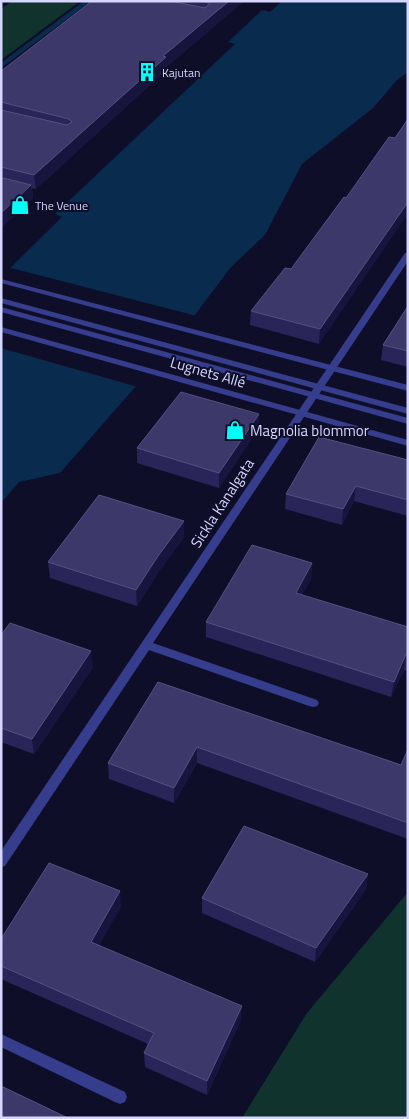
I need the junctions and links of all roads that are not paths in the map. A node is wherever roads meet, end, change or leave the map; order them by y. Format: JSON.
{"nodes":[{"id":1,"x":408,"y":255,"type":"edge"},
{"id":2,"x":1,"y":281,"type":"edge"},
{"id":3,"x":1,"y":300,"type":"edge"},
{"id":4,"x":1,"y":309,"type":"edge"},
{"id":5,"x":1,"y":329,"type":"edge"},
{"id":6,"x":208,"y":361,"type":"junction"},
{"id":7,"x":333,"y":368,"type":"junction"},
{"id":8,"x":408,"y":388,"type":"edge"},
{"id":9,"x":318,"y":391,"type":"junction"},
{"id":10,"x":408,"y":410,"type":"edge"},
{"id":11,"x":301,"y":413,"type":"junction"},
{"id":12,"x":408,"y":420,"type":"edge"},
{"id":13,"x":408,"y":443,"type":"edge"},
{"id":14,"x":148,"y":645,"type":"junction"},
{"id":15,"x":313,"y":703,"type":"dead end"},
{"id":16,"x":1,"y":862,"type":"edge"},
{"id":17,"x":1,"y":1040,"type":"edge"},
{"id":18,"x":120,"y":1097,"type":"dead end"}],
"edges":[{"from":1,"to":7,"type":"street","name":"Sickla Kanalgata"},
{"from":2,"to":7,"type":"street"},
{"from":3,"to":6,"type":"street"},
{"from":4,"to":6,"type":"street"},
{"from":5,"to":11,"type":"street","name":"Lugnets Allé"},
{"from":6,"to":9,"type":"street"},
{"from":7,"to":8,"type":"street"},
{"from":7,"to":9,"type":"street","name":"Sickla Kanalgata"},
{"from":9,"to":10,"type":"street"},
{"from":9,"to":11,"type":"street","name":"Sickla Kanalgata"},
{"from":9,"to":12,"type":"street"},
{"from":11,"to":13,"type":"street","name":"Lugnets Allé"},
{"from":11,"to":14,"type":"street","name":"Sickla Kanalgata"},
{"from":14,"to":15,"type":"street"},
{"from":14,"to":16,"type":"street","name":"Sickla Kanalgata"},
{"from":17,"to":18,"type":"street"}]}
